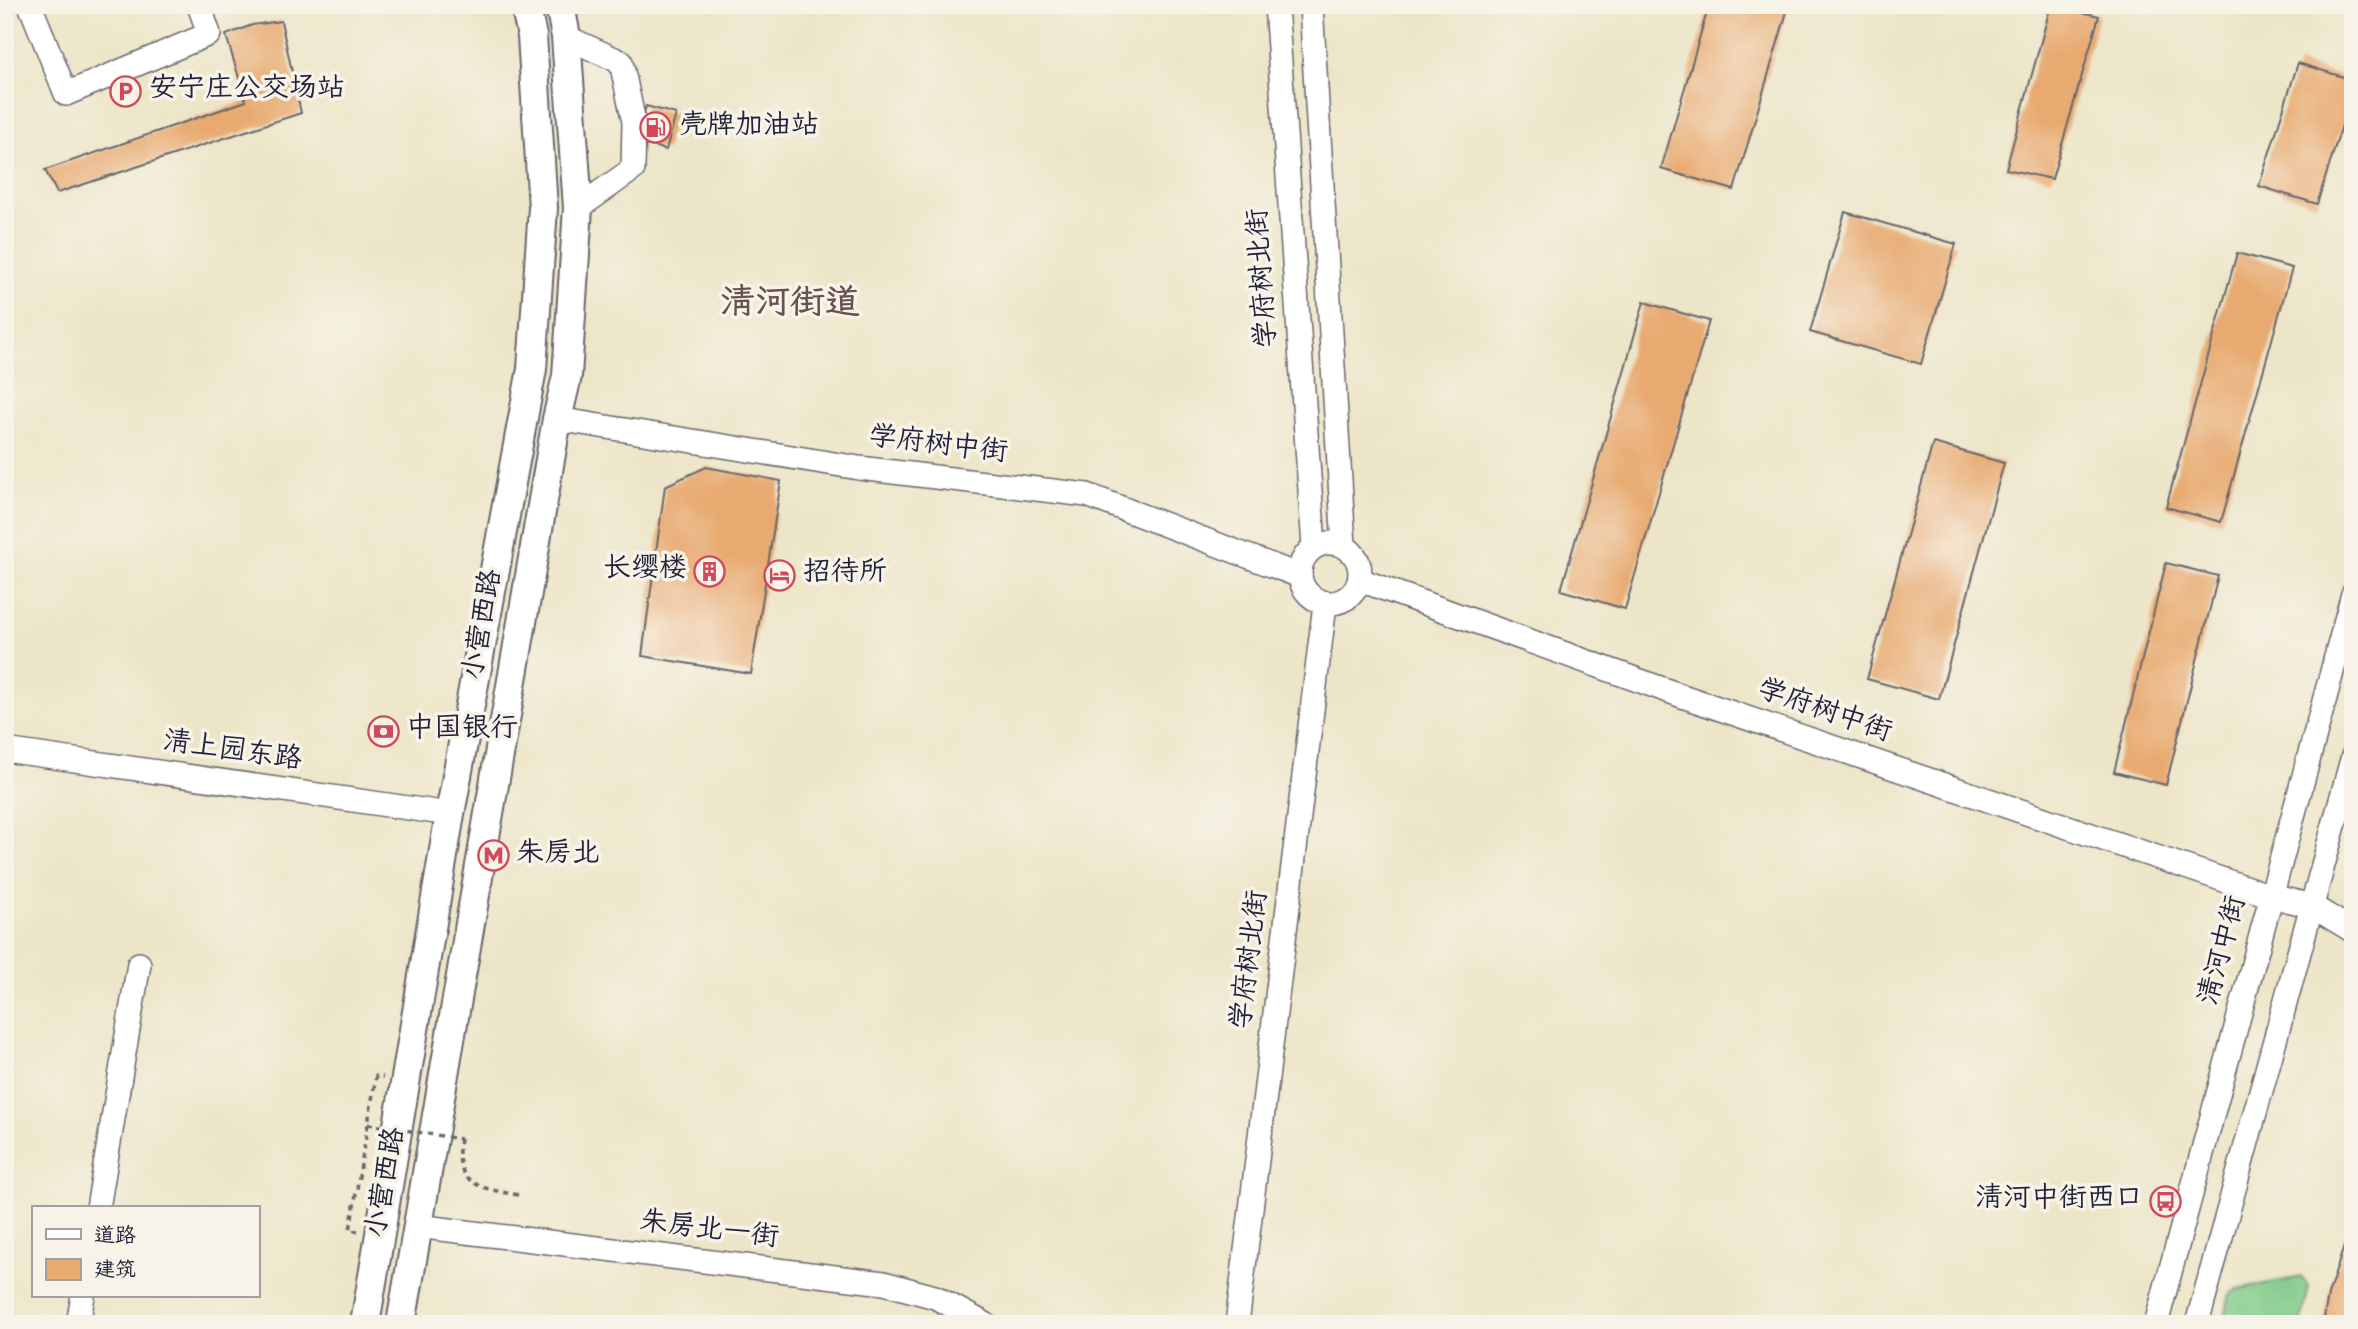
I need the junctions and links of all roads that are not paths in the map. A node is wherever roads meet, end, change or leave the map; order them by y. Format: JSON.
{"nodes":[{"id":1,"x":30,"y":5,"type":"edge"},
{"id":2,"x":199,"y":5,"type":"edge"},
{"id":3,"x":526,"y":5,"type":"edge"},
{"id":4,"x":560,"y":5,"type":"edge"},
{"id":5,"x":1276,"y":5,"type":"edge"},
{"id":6,"x":1311,"y":5,"type":"edge"},
{"id":7,"x":566,"y":37,"type":"junction"},
{"id":8,"x":578,"y":208,"type":"junction"},
{"id":9,"x":557,"y":419,"type":"junction"},
{"id":10,"x":1345,"y":546,"type":"junction"},
{"id":11,"x":1314,"y":547,"type":"junction"},
{"id":12,"x":1300,"y":576,"type":"junction"},
{"id":13,"x":1360,"y":580,"type":"junction"},
{"id":14,"x":2353,"y":594,"type":"edge"},
{"id":15,"x":1325,"y":604,"type":"junction"},
{"id":16,"x":5,"y":750,"type":"edge"},
{"id":17,"x":2353,"y":756,"type":"edge"},
{"id":18,"x":450,"y":814,"type":"junction"},
{"id":19,"x":2271,"y":896,"type":"junction"},
{"id":20,"x":2312,"y":906,"type":"junction"},
{"id":21,"x":2353,"y":931,"type":"edge"},
{"id":22,"x":139,"y":964,"type":"dead end"},
{"id":23,"x":98,"y":1206,"type":"edge"},
{"id":24,"x":417,"y":1226,"type":"junction"},
{"id":25,"x":83,"y":1298,"type":"edge"},
{"id":26,"x":78,"y":1324,"type":"edge"},
{"id":27,"x":365,"y":1324,"type":"edge"},
{"id":28,"x":401,"y":1324,"type":"edge"},
{"id":29,"x":985,"y":1324,"type":"edge"},
{"id":30,"x":1237,"y":1324,"type":"edge"},
{"id":31,"x":2156,"y":1324,"type":"edge"},
{"id":32,"x":2197,"y":1324,"type":"edge"}],
"edges":[{"from":1,"to":2,"type":"street"},
{"from":3,"to":18,"type":"main road","name":"小营西路"},
{"from":4,"to":7,"type":"main road","name":"小营西路"},
{"from":5,"to":11,"type":"street","name":"学府树北街"},
{"from":6,"to":10,"type":"street"},
{"from":7,"to":8,"type":"main road","name":"小营西路"},
{"from":7,"to":8,"type":"street"},
{"from":8,"to":9,"type":"main road","name":"小营西路"},
{"from":9,"to":12,"type":"street","name":"学府树中街"},
{"from":9,"to":24,"type":"main road","name":"小营西路"},
{"from":10,"to":11,"type":"street"},
{"from":10,"to":13,"type":"street"},
{"from":11,"to":12,"type":"street"},
{"from":12,"to":15,"type":"street"},
{"from":13,"to":15,"type":"street"},
{"from":13,"to":19,"type":"street","name":"学府树中街"},
{"from":14,"to":19,"type":"street","name":"清河中街"},
{"from":15,"to":30,"type":"street","name":"学府树北街"},
{"from":16,"to":18,"type":"street","name":"清上园东路"},
{"from":17,"to":20,"type":"street"},
{"from":18,"to":27,"type":"main road","name":"小营西路"},
{"from":19,"to":20,"type":"street","name":"学府树中街"},
{"from":19,"to":31,"type":"street","name":"清河中街"},
{"from":20,"to":21,"type":"street","name":"学府树中街"},
{"from":20,"to":32,"type":"street"},
{"from":22,"to":23,"type":"street"},
{"from":24,"to":28,"type":"main road","name":"小营西路"},
{"from":24,"to":29,"type":"street","name":"朱房北一街"},
{"from":25,"to":26,"type":"street"}]}
